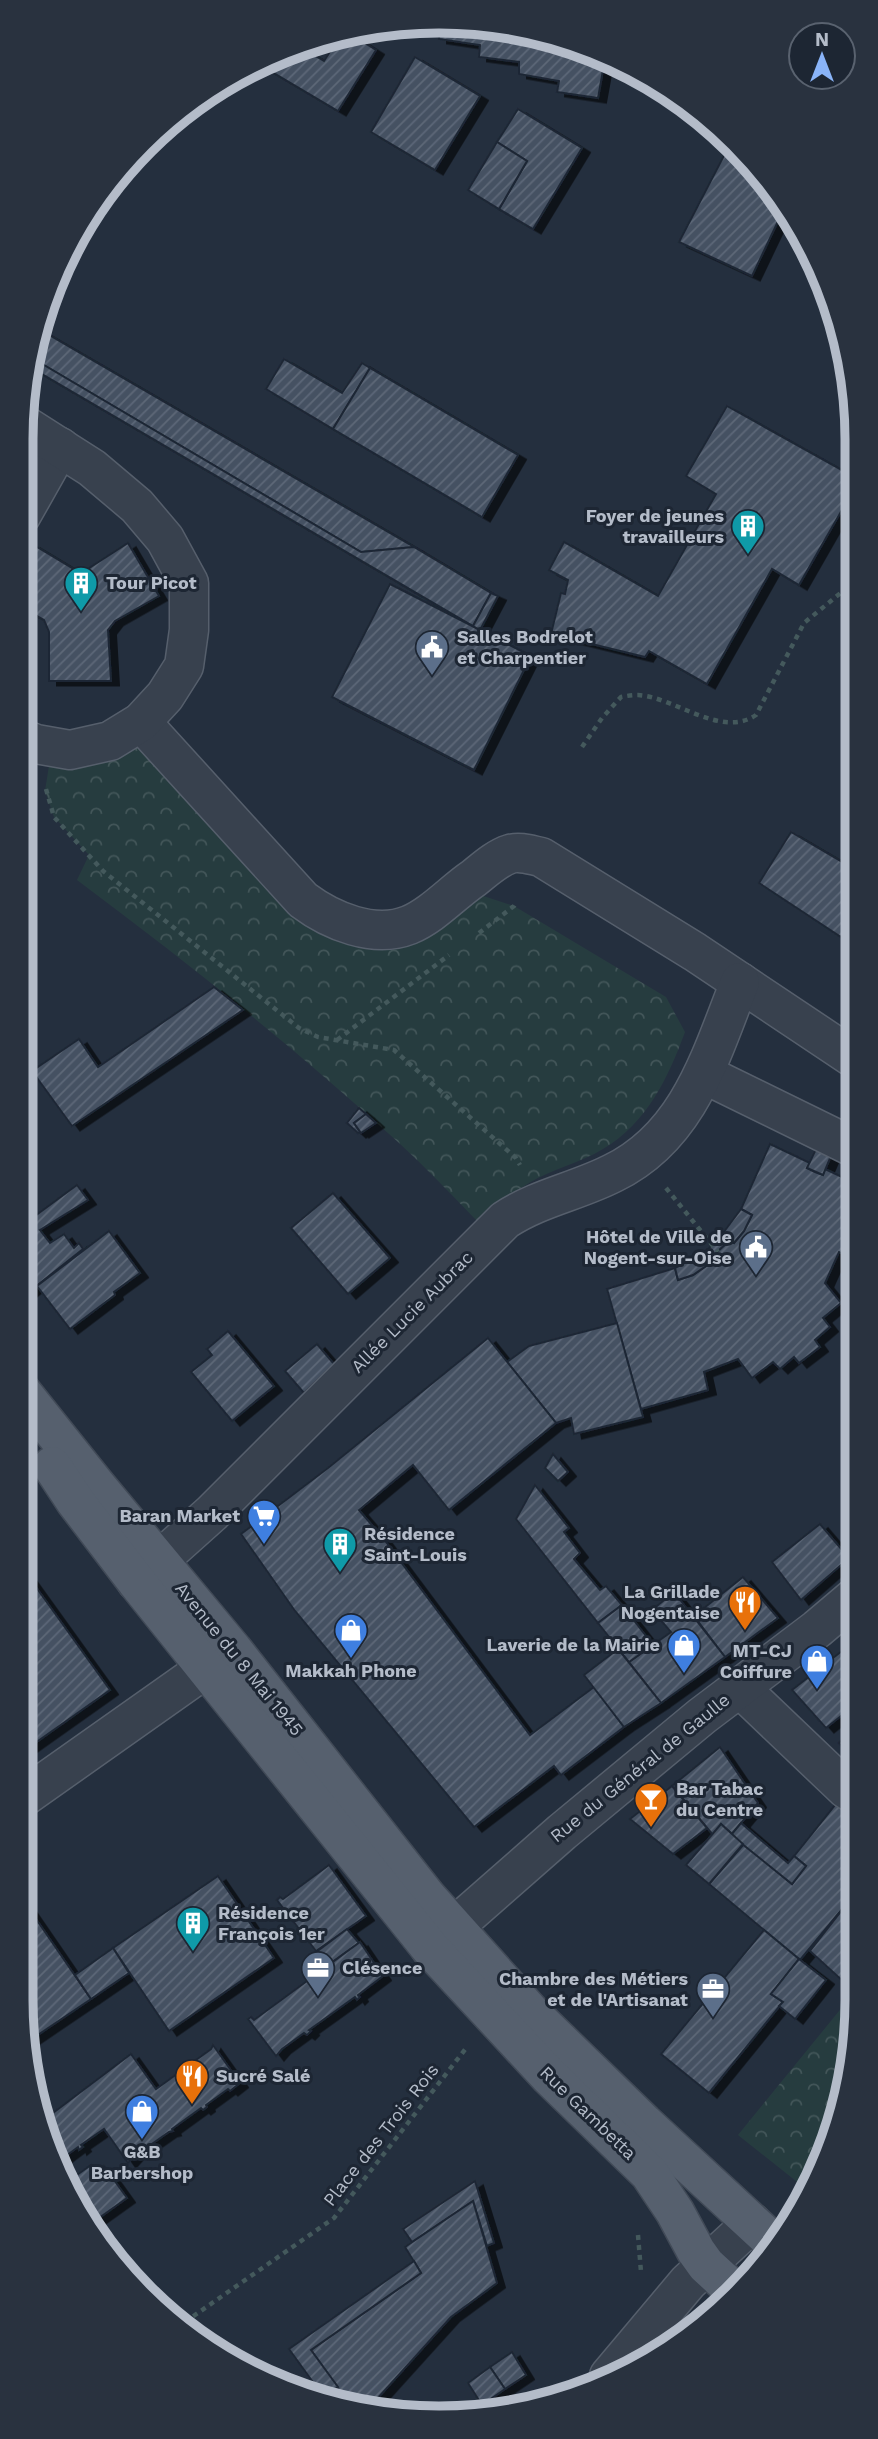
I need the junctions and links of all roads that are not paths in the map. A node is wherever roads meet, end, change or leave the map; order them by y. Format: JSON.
{"nodes":[{"id":1,"x":33,"y":430,"type":"edge"},
{"id":2,"x":60,"y":447,"type":"junction"},
{"id":3,"x":33,"y":495,"type":"edge"},
{"id":4,"x":141,"y":722,"type":"junction"},
{"id":5,"x":37,"y":743,"type":"edge"},
{"id":6,"x":740,"y":982,"type":"junction"},
{"id":7,"x":845,"y":1052,"type":"edge"},
{"id":8,"x":704,"y":1074,"type":"junction"},
{"id":9,"x":845,"y":1143,"type":"edge"},
{"id":10,"x":33,"y":1408,"type":"edge"},
{"id":11,"x":33,"y":1438,"type":"edge"},
{"id":12,"x":147,"y":1571,"type":"junction"},
{"id":13,"x":845,"y":1605,"type":"edge"},
{"id":14,"x":205,"y":1669,"type":"junction"},
{"id":15,"x":739,"y":1688,"type":"junction"},
{"id":16,"x":845,"y":1788,"type":"edge"},
{"id":17,"x":33,"y":1791,"type":"edge"},
{"id":18,"x":442,"y":1938,"type":"junction"},
{"id":19,"x":764,"y":2233,"type":"edge"},
{"id":20,"x":718,"y":2277,"type":"edge"},
{"id":21,"x":620,"y":2363,"type":"edge"}],
"edges":[{"from":1,"to":2,"type":"street"},
{"from":2,"to":3,"type":"street"},
{"from":2,"to":4,"type":"street"},
{"from":4,"to":5,"type":"street"},
{"from":4,"to":6,"type":"street"},
{"from":6,"to":7,"type":"street"},
{"from":6,"to":8,"type":"street","name":"Allée Lucie Aubrac"},
{"from":8,"to":9,"type":"street"},
{"from":8,"to":12,"type":"street","name":"Allée Lucie Aubrac"},
{"from":10,"to":12,"type":"main road","name":"Avenue du 8 Mai 1945"},
{"from":11,"to":12,"type":"main road","name":"Avenue du 8 Mai 1945"},
{"from":12,"to":14,"type":"main road","name":"Avenue du 8 Mai 1945"},
{"from":12,"to":18,"type":"main road","name":"Avenue du 8 Mai 1945"},
{"from":13,"to":15,"type":"street","name":"Rue du Général de Gaulle"},
{"from":14,"to":17,"type":"street"},
{"from":14,"to":18,"type":"main road","name":"Avenue du 8 Mai 1945"},
{"from":15,"to":16,"type":"street"},
{"from":15,"to":18,"type":"street","name":"Rue du Général de Gaulle"},
{"from":18,"to":19,"type":"main road","name":"Rue Gambetta"},
{"from":18,"to":20,"type":"main road","name":"Rue Gambetta"},
{"from":19,"to":20,"type":"street"},
{"from":20,"to":21,"type":"street"}]}
